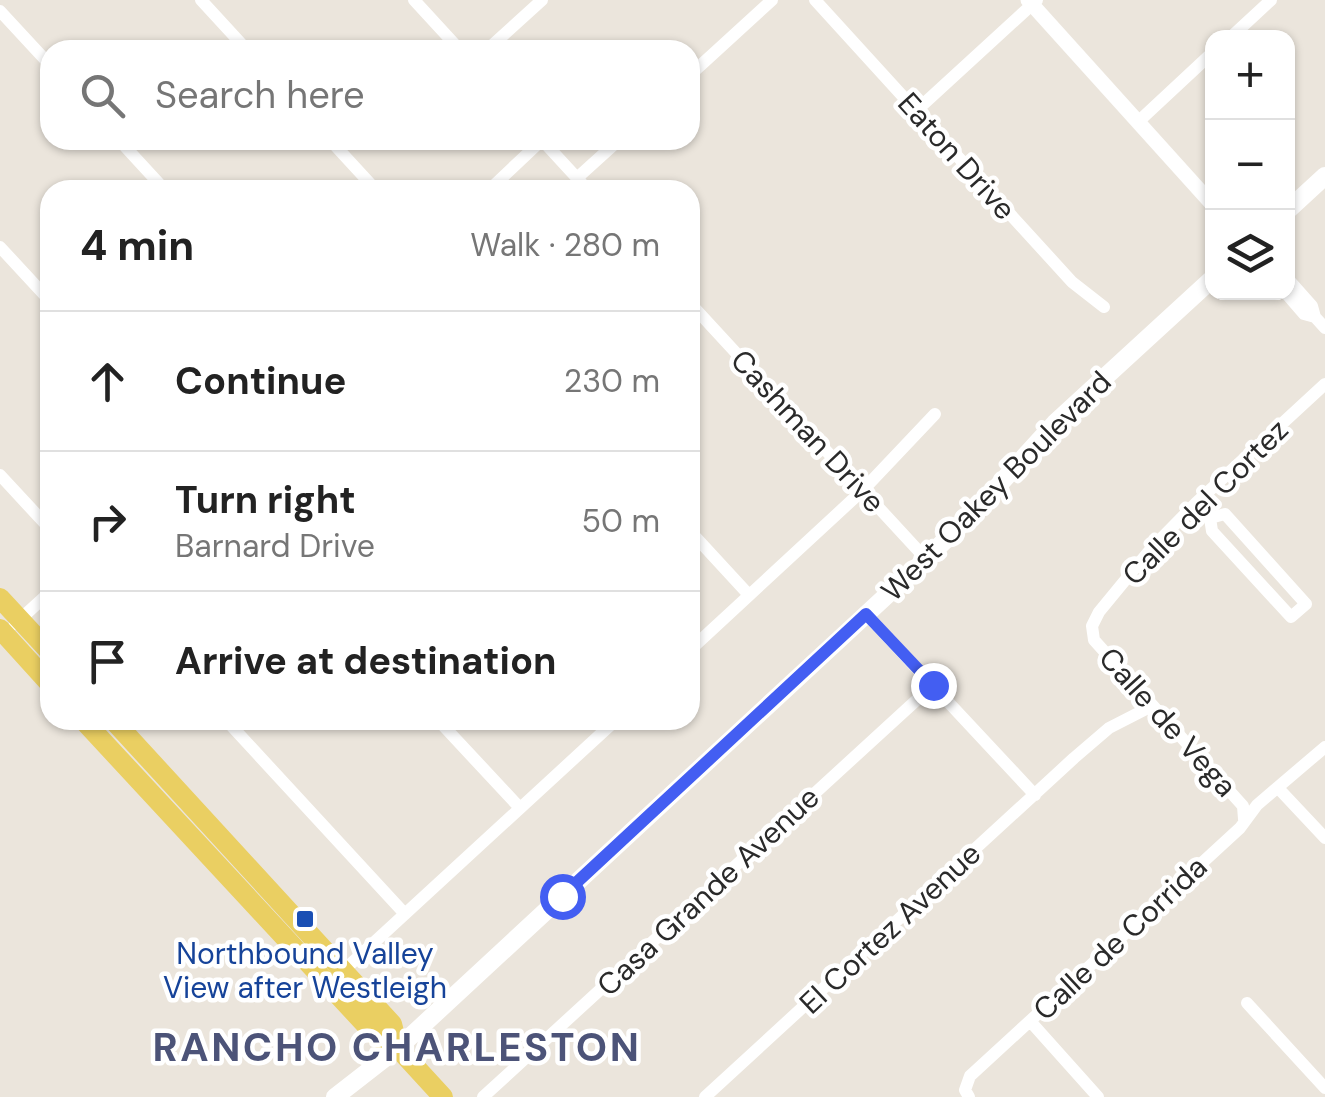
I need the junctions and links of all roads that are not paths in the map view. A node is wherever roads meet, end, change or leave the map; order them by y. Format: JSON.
{"nodes":[{"id":1,"x":201,"y":0,"type":"edge"},
{"id":2,"x":414,"y":0,"type":"edge"},
{"id":3,"x":542,"y":0,"type":"edge"},
{"id":4,"x":772,"y":0,"type":"edge"},
{"id":5,"x":816,"y":0,"type":"edge"},
{"id":6,"x":1270,"y":0,"type":"edge"},
{"id":7,"x":1032,"y":2,"type":"edge"},
{"id":8,"x":0,"y":11,"type":"edge"},
{"id":9,"x":1238,"y":30,"type":"edge"},
{"id":10,"x":238,"y":40,"type":"edge"},
{"id":11,"x":451,"y":40,"type":"edge"},
{"id":12,"x":498,"y":40,"type":"edge"},
{"id":13,"x":40,"y":54,"type":"edge"},
{"id":14,"x":1205,"y":60,"type":"edge"},
{"id":15,"x":700,"y":66,"type":"edge"},
{"id":16,"x":916,"y":110,"type":"junction"},
{"id":17,"x":1139,"y":121,"type":"junction"},
{"id":18,"x":128,"y":150,"type":"edge"},
{"id":19,"x":339,"y":150,"type":"edge"},
{"id":20,"x":531,"y":150,"type":"edge"},
{"id":21,"x":551,"y":150,"type":"edge"},
{"id":22,"x":608,"y":150,"type":"edge"},
{"id":23,"x":1325,"y":176,"type":"edge"},
{"id":24,"x":577,"y":178,"type":"joint"},
{"id":25,"x":156,"y":180,"type":"edge"},
{"id":26,"x":367,"y":180,"type":"edge"},
{"id":27,"x":500,"y":180,"type":"edge"},
{"id":28,"x":1205,"y":196,"type":"edge"},
{"id":29,"x":1295,"y":204,"type":"edge"},
{"id":30,"x":0,"y":247,"type":"edge"},
{"id":31,"x":1205,"y":285,"type":"edge"},
{"id":32,"x":1295,"y":288,"type":"edge"},
{"id":33,"x":40,"y":290,"type":"edge"},
{"id":34,"x":1292,"y":300,"type":"edge"},
{"id":35,"x":1104,"y":307,"type":"dead end"},
{"id":36,"x":700,"y":315,"type":"edge"},
{"id":37,"x":1320,"y":322,"type":"edge"},
{"id":38,"x":1325,"y":384,"type":"edge"},
{"id":39,"x":935,"y":414,"type":"dead end"},
{"id":40,"x":0,"y":475,"type":"edge"},
{"id":41,"x":863,"y":490,"type":"junction"},
{"id":42,"x":1196,"y":502,"type":"junction"},
{"id":43,"x":40,"y":518,"type":"edge"},
{"id":44,"x":1210,"y":518,"type":"junction"},
{"id":45,"x":700,"y":542,"type":"edge"},
{"id":46,"x":926,"y":559,"type":"junction"},
{"id":47,"x":749,"y":595,"type":"junction"},
{"id":48,"x":0,"y":598,"type":"edge"},
{"id":49,"x":40,"y":601,"type":"edge"},
{"id":50,"x":866,"y":614,"type":"junction"},
{"id":51,"x":1092,"y":626,"type":"joint"},
{"id":52,"x":8,"y":628,"type":"edge"},
{"id":53,"x":700,"y":641,"type":"edge"},
{"id":54,"x":40,"y":646,"type":"edge"},
{"id":55,"x":40,"y":671,"type":"edge"},
{"id":56,"x":933,"y":685,"type":"junction"},
{"id":57,"x":1152,"y":706,"type":"junction"},
{"id":58,"x":95,"y":730,"type":"edge"},
{"id":59,"x":120,"y":730,"type":"edge"},
{"id":60,"x":235,"y":730,"type":"edge"},
{"id":61,"x":447,"y":730,"type":"edge"},
{"id":62,"x":605,"y":730,"type":"edge"},
{"id":63,"x":1325,"y":747,"type":"edge"},
{"id":64,"x":152,"y":778,"type":"junction"},
{"id":65,"x":1280,"y":788,"type":"junction"},
{"id":66,"x":1034,"y":795,"type":"junction"},
{"id":67,"x":520,"y":808,"type":"junction"},
{"id":68,"x":1244,"y":819,"type":"junction"},
{"id":69,"x":1325,"y":838,"type":"edge"},
{"id":70,"x":405,"y":914,"type":"junction"},
{"id":71,"x":343,"y":971,"type":"junction"},
{"id":72,"x":1247,"y":1002,"type":"dead end"},
{"id":73,"x":1030,"y":1021,"type":"junction"},
{"id":74,"x":398,"y":1048,"type":"junction"},
{"id":75,"x":1325,"y":1088,"type":"edge"},
{"id":76,"x":967,"y":1094,"type":"edge"},
{"id":77,"x":336,"y":1097,"type":"edge"},
{"id":78,"x":443,"y":1097,"type":"edge"},
{"id":79,"x":483,"y":1097,"type":"edge"},
{"id":80,"x":705,"y":1097,"type":"edge"},
{"id":81,"x":1098,"y":1097,"type":"edge"}],
"edges":[{"from":1,"to":10,"type":"street"},
{"from":2,"to":11,"type":"street"},
{"from":3,"to":12,"type":"street"},
{"from":4,"to":15,"type":"street"},
{"from":5,"to":16,"type":"street","name":"Eaton Drive"},
{"from":6,"to":9,"type":"street"},
{"from":7,"to":16,"type":"street"},
{"from":7,"to":17,"type":"street"},
{"from":8,"to":13,"type":"street"},
{"from":14,"to":17,"type":"street"},
{"from":16,"to":35,"type":"street","name":"Eaton Drive"},
{"from":17,"to":28,"type":"street"},
{"from":18,"to":25,"type":"street"},
{"from":19,"to":26,"type":"street"},
{"from":20,"to":27,"type":"street"},
{"from":21,"to":24,"type":"street"},
{"from":22,"to":24,"type":"street"},
{"from":23,"to":29,"type":"main road"},
{"from":30,"to":33,"type":"street"},
{"from":31,"to":46,"type":"main road","name":"West Oakey Boulevard"},
{"from":32,"to":37,"type":"street"},
{"from":34,"to":37,"type":"street"},
{"from":36,"to":41,"type":"street","name":"Cashman Drive"},
{"from":38,"to":42,"type":"street","name":"Calle del Cortez"},
{"from":39,"to":41,"type":"street"},
{"from":40,"to":43,"type":"street"},
{"from":41,"to":46,"type":"street","name":"Cashman Drive"},
{"from":41,"to":47,"type":"street"},
{"from":42,"to":44,"type":"street"},
{"from":42,"to":51,"type":"street","name":"Calle del Cortez"},
{"from":44,"to":44,"type":"street"},
{"from":45,"to":47,"type":"street"},
{"from":46,"to":50,"type":"main road","name":"West Oakey Boulevard"},
{"from":47,"to":53,"type":"street"},
{"from":48,"to":52,"type":"main road"},
{"from":49,"to":52,"type":"street"},
{"from":50,"to":56,"type":"street"},
{"from":50,"to":74,"type":"main road","name":"West Oakey Boulevard"},
{"from":51,"to":57,"type":"street","name":"Calle de Vega"},
{"from":52,"to":54,"type":"main road"},
{"from":52,"to":55,"type":"main road"},
{"from":56,"to":66,"type":"street"},
{"from":56,"to":79,"type":"street","name":"Casa Grande Avenue"},
{"from":57,"to":66,"type":"street","name":"El Cortez Avenue"},
{"from":57,"to":68,"type":"street","name":"Calle de Vega"},
{"from":58,"to":64,"type":"main road"},
{"from":59,"to":64,"type":"main road"},
{"from":60,"to":70,"type":"street"},
{"from":61,"to":67,"type":"street"},
{"from":62,"to":67,"type":"street"},
{"from":63,"to":65,"type":"street","name":"Calle de Corrida"},
{"from":64,"to":71,"type":"main road"},
{"from":64,"to":74,"type":"main road"},
{"from":65,"to":68,"type":"street","name":"Calle de Corrida"},
{"from":65,"to":69,"type":"street"},
{"from":66,"to":80,"type":"street","name":"El Cortez Avenue"},
{"from":67,"to":70,"type":"street"},
{"from":68,"to":73,"type":"street","name":"Calle de Corrida"},
{"from":70,"to":71,"type":"street"},
{"from":71,"to":74,"type":"main road"},
{"from":72,"to":75,"type":"street"},
{"from":73,"to":76,"type":"street","name":"Calle de Corrida"},
{"from":73,"to":81,"type":"street"},
{"from":74,"to":77,"type":"main road","name":"West Oakey Boulevard"},
{"from":74,"to":78,"type":"main road"}]}
